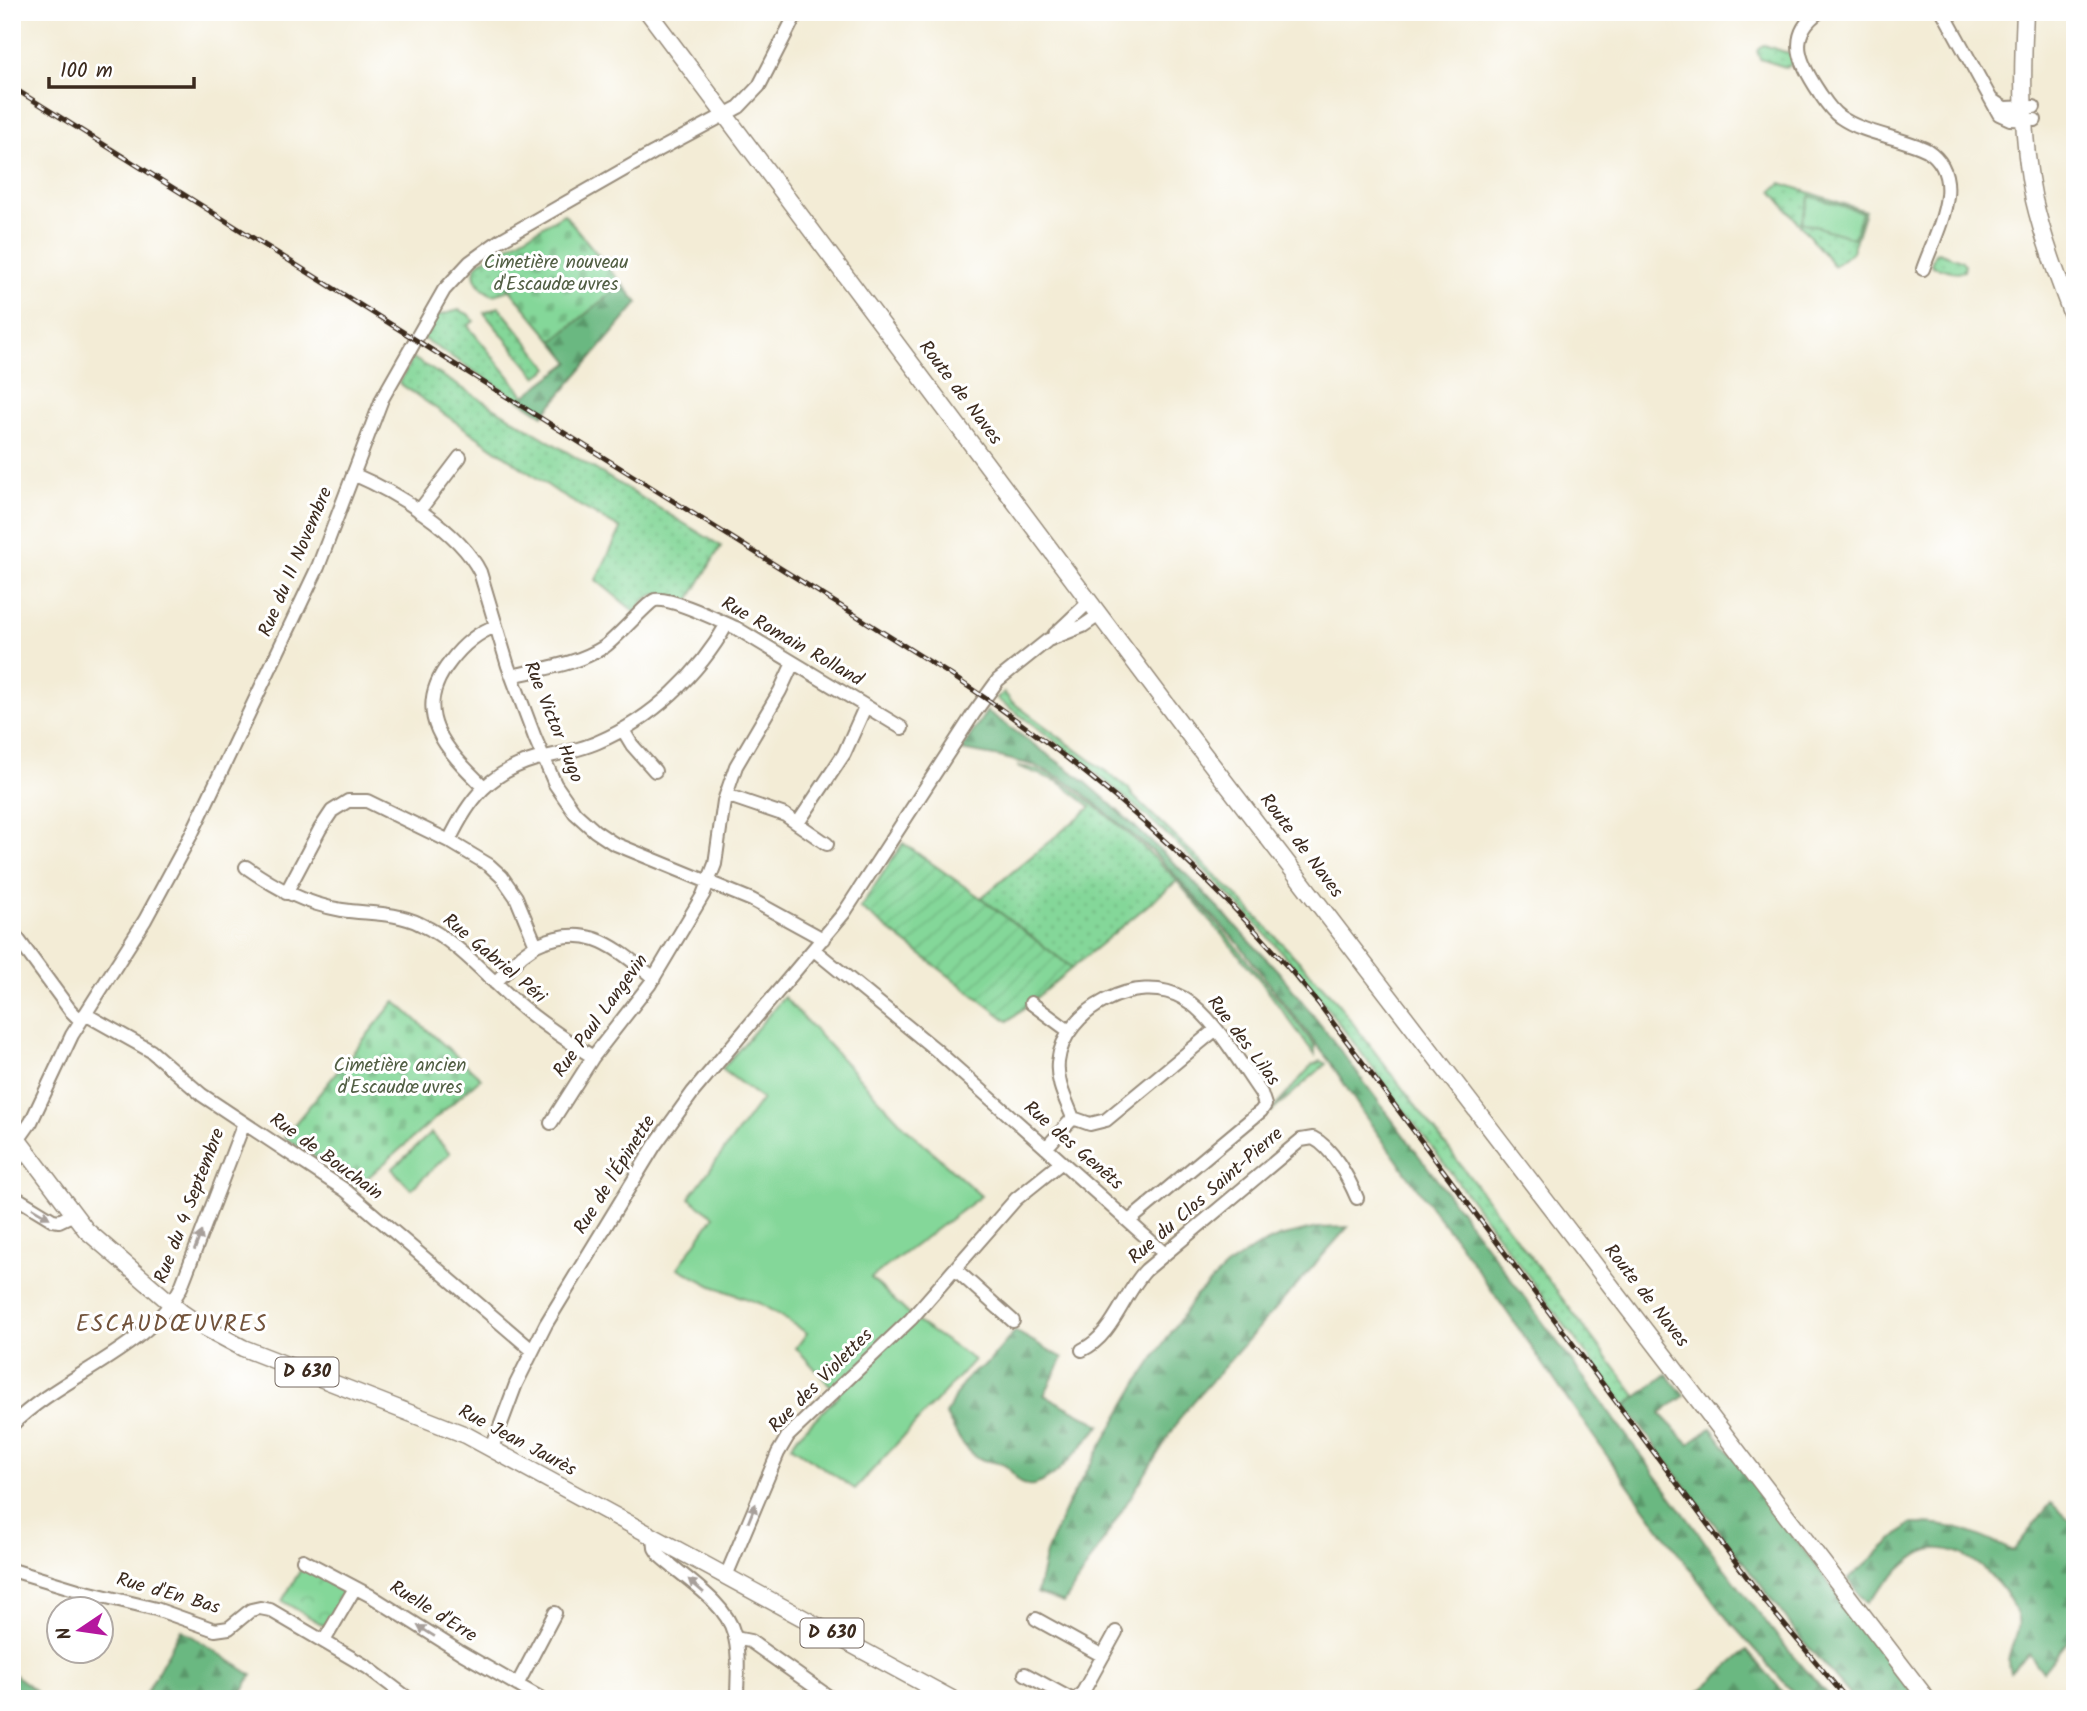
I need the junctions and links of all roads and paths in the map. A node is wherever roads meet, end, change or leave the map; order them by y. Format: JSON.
{"nodes":[{"id":1,"x":649,"y":12,"type":"edge"},
{"id":2,"x":797,"y":12,"type":"edge"},
{"id":3,"x":1819,"y":12,"type":"edge"},
{"id":4,"x":1943,"y":12,"type":"edge"},
{"id":5,"x":2027,"y":12,"type":"edge"},
{"id":6,"x":2029,"y":114,"type":"junction"},
{"id":7,"x":726,"y":115,"type":"junction"},
{"id":8,"x":1923,"y":269,"type":"dead end"},
{"id":9,"x":2069,"y":293,"type":"edge"},
{"id":10,"x":2075,"y":323,"type":"edge"},
{"id":11,"x":460,"y":457,"type":"dead end"},
{"id":12,"x":353,"y":474,"type":"junction"},
{"id":13,"x":419,"y":512,"type":"junction"},
{"id":14,"x":1089,"y":602,"type":"junction"},
{"id":15,"x":1099,"y":615,"type":"junction"},
{"id":16,"x":727,"y":624,"type":"junction"},
{"id":17,"x":496,"y":626,"type":"junction"},
{"id":18,"x":1048,"y":640,"type":"junction"},
{"id":19,"x":793,"y":663,"type":"junction"},
{"id":20,"x":512,"y":676,"type":"junction"},
{"id":21,"x":865,"y":707,"type":"junction"},
{"id":22,"x":902,"y":728,"type":"dead end"},
{"id":23,"x":623,"y":730,"type":"junction"},
{"id":24,"x":544,"y":757,"type":"junction"},
{"id":25,"x":655,"y":771,"type":"dead end"},
{"id":26,"x":484,"y":787,"type":"junction"},
{"id":27,"x":726,"y":795,"type":"junction"},
{"id":28,"x":798,"y":823,"type":"junction"},
{"id":29,"x":449,"y":841,"type":"junction"},
{"id":30,"x":827,"y":844,"type":"dead end"},
{"id":31,"x":246,"y":867,"type":"dead end"},
{"id":32,"x":709,"y":882,"type":"junction"},
{"id":33,"x":286,"y":893,"type":"junction"},
{"id":34,"x":12,"y":931,"type":"edge"},
{"id":35,"x":823,"y":939,"type":"junction"},
{"id":36,"x":536,"y":945,"type":"junction"},
{"id":37,"x":814,"y":950,"type":"junction"},
{"id":38,"x":654,"y":978,"type":"junction"},
{"id":39,"x":495,"y":983,"type":"junction"},
{"id":40,"x":1031,"y":1003,"type":"dead end"},
{"id":41,"x":83,"y":1018,"type":"junction"},
{"id":42,"x":1215,"y":1030,"type":"junction"},
{"id":43,"x":1069,"y":1031,"type":"junction"},
{"id":44,"x":593,"y":1057,"type":"junction"},
{"id":45,"x":1073,"y":1118,"type":"junction"},
{"id":46,"x":244,"y":1122,"type":"junction"},
{"id":47,"x":551,"y":1123,"type":"dead end"},
{"id":48,"x":19,"y":1141,"type":"edge"},
{"id":49,"x":1046,"y":1148,"type":"junction"},
{"id":50,"x":1062,"y":1162,"type":"junction"},
{"id":51,"x":12,"y":1165,"type":"edge"},
{"id":52,"x":12,"y":1195,"type":"edge"},
{"id":53,"x":1357,"y":1198,"type":"dead end"},
{"id":54,"x":72,"y":1215,"type":"junction"},
{"id":55,"x":1129,"y":1222,"type":"junction"},
{"id":56,"x":1165,"y":1254,"type":"junction"},
{"id":57,"x":955,"y":1269,"type":"junction"},
{"id":58,"x":171,"y":1303,"type":"junction"},
{"id":59,"x":1013,"y":1321,"type":"dead end"},
{"id":60,"x":531,"y":1350,"type":"junction"},
{"id":61,"x":1082,"y":1350,"type":"dead end"},
{"id":62,"x":18,"y":1410,"type":"edge"},
{"id":63,"x":12,"y":1425,"type":"edge"},
{"id":64,"x":492,"y":1448,"type":"junction"},
{"id":65,"x":654,"y":1538,"type":"junction"},
{"id":66,"x":303,"y":1560,"type":"dead end"},
{"id":67,"x":12,"y":1570,"type":"edge"},
{"id":68,"x":726,"y":1576,"type":"junction"},
{"id":69,"x":355,"y":1588,"type":"junction"},
{"id":70,"x":555,"y":1613,"type":"dead end"},
{"id":71,"x":1036,"y":1619,"type":"dead end"},
{"id":72,"x":1116,"y":1632,"type":"dead end"},
{"id":73,"x":735,"y":1638,"type":"junction"},
{"id":74,"x":324,"y":1641,"type":"junction"},
{"id":75,"x":1103,"y":1656,"type":"junction"},
{"id":76,"x":1025,"y":1674,"type":"dead end"},
{"id":77,"x":517,"y":1685,"type":"junction"},
{"id":78,"x":410,"y":1699,"type":"edge"},
{"id":79,"x":542,"y":1699,"type":"edge"},
{"id":80,"x":737,"y":1699,"type":"edge"},
{"id":81,"x":832,"y":1699,"type":"edge"},
{"id":82,"x":952,"y":1699,"type":"edge"},
{"id":83,"x":1071,"y":1699,"type":"edge"},
{"id":84,"x":1076,"y":1699,"type":"edge"},
{"id":85,"x":1927,"y":1699,"type":"edge"}],
"edges":[{"from":1,"to":7,"type":"main road","name":"Route de Naves"},
{"from":2,"to":7,"type":"street","name":"Rue du 11 Novembre"},
{"from":3,"to":8,"type":"street"},
{"from":4,"to":6,"type":"street"},
{"from":5,"to":6,"type":"main road"},
{"from":6,"to":9,"type":"main road"},
{"from":7,"to":12,"type":"street","name":"Rue du 11 Novembre"},
{"from":7,"to":14,"type":"main road","name":"Route de Naves"},
{"from":9,"to":10,"type":"main road"},
{"from":11,"to":13,"type":"street"},
{"from":12,"to":13,"type":"street","name":"Rue Victor Hugo"},
{"from":12,"to":41,"type":"street","name":"Rue du 11 Novembre"},
{"from":13,"to":17,"type":"street","name":"Rue Victor Hugo"},
{"from":14,"to":15,"type":"main road","name":"Route de Naves"},
{"from":14,"to":18,"type":"street","name":"Rue de l'Épinette"},
{"from":15,"to":18,"type":"street","name":"Rue de l'Épinette"},
{"from":15,"to":85,"type":"main road","name":"Route de Naves"},
{"from":16,"to":19,"type":"street","name":"Rue Romain Rolland"},
{"from":16,"to":20,"type":"street","name":"Rue Romain Rolland"},
{"from":16,"to":23,"type":"street"},
{"from":17,"to":20,"type":"street","name":"Rue Victor Hugo"},
{"from":17,"to":26,"type":"street"},
{"from":18,"to":35,"type":"street","name":"Rue de l'Épinette"},
{"from":19,"to":21,"type":"street","name":"Rue Romain Rolland"},
{"from":19,"to":27,"type":"street","name":"Rue Paul Langevin"},
{"from":20,"to":24,"type":"street","name":"Rue Victor Hugo"},
{"from":21,"to":22,"type":"street","name":"Rue Romain Rolland"},
{"from":21,"to":28,"type":"street","name":"Rue Romain Rolland"},
{"from":23,"to":24,"type":"street"},
{"from":23,"to":25,"type":"street"},
{"from":24,"to":26,"type":"street"},
{"from":24,"to":32,"type":"street","name":"Rue Victor Hugo"},
{"from":26,"to":29,"type":"street"},
{"from":27,"to":28,"type":"street"},
{"from":27,"to":32,"type":"street","name":"Rue Paul Langevin"},
{"from":28,"to":30,"type":"street"},
{"from":29,"to":33,"type":"street"},
{"from":29,"to":36,"type":"street"},
{"from":31,"to":33,"type":"street","name":"Rue Gabriel Péri"},
{"from":32,"to":35,"type":"street","name":"Rue Victor Hugo"},
{"from":32,"to":38,"type":"street","name":"Rue Paul Langevin"},
{"from":33,"to":39,"type":"street","name":"Rue Gabriel Péri"},
{"from":34,"to":41,"type":"street"},
{"from":35,"to":37,"type":"street","name":"Rue de l'Épinette"},
{"from":36,"to":38,"type":"street"},
{"from":36,"to":39,"type":"street"},
{"from":37,"to":49,"type":"street","name":"Rue des Genêts"},
{"from":37,"to":60,"type":"street","name":"Rue de l'Épinette"},
{"from":38,"to":44,"type":"street","name":"Rue Paul Langevin"},
{"from":39,"to":44,"type":"street","name":"Rue Gabriel Péri"},
{"from":40,"to":43,"type":"street"},
{"from":41,"to":46,"type":"street","name":"Rue de Bouchain"},
{"from":41,"to":48,"type":"street","name":"Rue du 11 Novembre"},
{"from":42,"to":43,"type":"street","name":"Rue des Lilas"},
{"from":42,"to":45,"type":"street"},
{"from":42,"to":55,"type":"street","name":"Rue des Lilas"},
{"from":43,"to":45,"type":"street"},
{"from":44,"to":47,"type":"street","name":"Rue Paul Langevin"},
{"from":45,"to":49,"type":"street"},
{"from":58,"to":46,"type":"street","name":"Rue du 4 Septembre","one_way":true},
{"from":46,"to":60,"type":"street","name":"Rue de Bouchain"},
{"from":48,"to":51,"type":"street","name":"Rue du 11 Novembre"},
{"from":48,"to":54,"type":"main road","name":"Rue Jean Jaurès","number":"D 630"},
{"from":49,"to":50,"type":"street","name":"Rue des Genêts"},
{"from":50,"to":55,"type":"street","name":"Rue des Genêts"},
{"from":50,"to":57,"type":"street","name":"Rue des Violettes"},
{"from":52,"to":54,"type":"street","one_way":true},
{"from":53,"to":56,"type":"street","name":"Rue du Clos Saint-Pierre"},
{"from":54,"to":58,"type":"main road","name":"Rue Jean Jaurès","number":"D 630"},
{"from":55,"to":56,"type":"street","name":"Rue des Genêts"},
{"from":56,"to":61,"type":"street","name":"Rue du Clos Saint-Pierre"},
{"from":57,"to":59,"type":"street"},
{"from":68,"to":57,"type":"street","name":"Rue des Violettes","one_way":true},
{"from":58,"to":62,"type":"street","name":"Rue du 4 Septembre"},
{"from":58,"to":64,"type":"main road","name":"Rue Jean Jaurès","number":"D 630"},
{"from":60,"to":64,"type":"street","name":"Rue de l'Épinette"},
{"from":62,"to":63,"type":"street","name":"Rue du 4 Septembre"},
{"from":64,"to":65,"type":"main road","name":"Rue Jean Jaurès","number":"D 630"},
{"from":65,"to":68,"type":"main road","name":"Rue Jean Jaurès","number":"D 630"},
{"from":73,"to":65,"type":"street","one_way":true},
{"from":66,"to":69,"type":"street","name":"Ruelle d'Erre"},
{"from":67,"to":74,"type":"street","name":"Rue d'En Bas"},
{"from":68,"to":82,"type":"main road","name":"Rue Jean Jaurès","number":"D 630"},
{"from":69,"to":74,"type":"street"},
{"from":77,"to":69,"type":"street","name":"Ruelle d'Erre","one_way":true},
{"from":70,"to":77,"type":"street"},
{"from":71,"to":75,"type":"street"},
{"from":72,"to":75,"type":"street"},
{"from":73,"to":80,"type":"street"},
{"from":73,"to":81,"type":"street"},
{"from":74,"to":78,"type":"street","name":"Rue d'En Bas"},
{"from":75,"to":84,"type":"street"},
{"from":76,"to":83,"type":"street"},
{"from":77,"to":79,"type":"street","name":"Ruelle d'Erre"}]}
